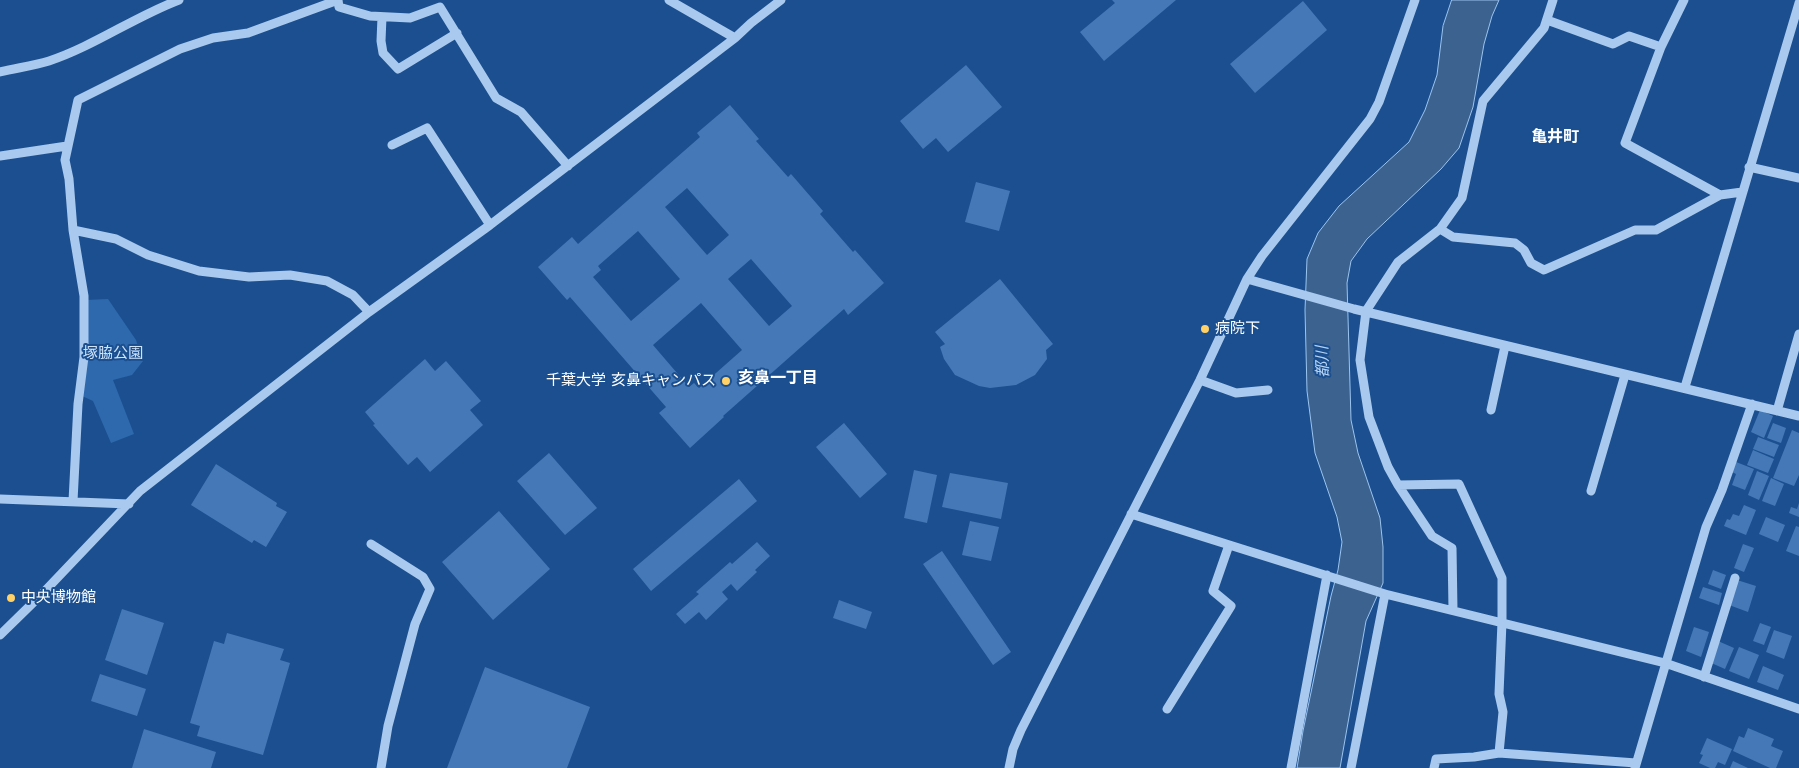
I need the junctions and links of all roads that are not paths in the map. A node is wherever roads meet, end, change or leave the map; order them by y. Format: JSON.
{"nodes":[{"id":1,"x":179,"y":0,"type":"edge"},
{"id":2,"x":338,"y":0,"type":"edge"},
{"id":3,"x":669,"y":0,"type":"edge"},
{"id":4,"x":782,"y":0,"type":"edge"},
{"id":5,"x":1415,"y":0,"type":"edge"},
{"id":6,"x":1553,"y":0,"type":"edge"},
{"id":7,"x":1684,"y":0,"type":"edge"},
{"id":8,"x":1799,"y":3,"type":"edge"},
{"id":9,"x":382,"y":17,"type":"junction"},
{"id":10,"x":1547,"y":20,"type":"junction"},
{"id":11,"x":457,"y":33,"type":"junction"},
{"id":12,"x":735,"y":38,"type":"junction"},
{"id":13,"x":1661,"y":47,"type":"junction"},
{"id":14,"x":0,"y":72,"type":"edge"},
{"id":15,"x":392,"y":145,"type":"dead end"},
{"id":16,"x":67,"y":146,"type":"junction"},
{"id":17,"x":0,"y":156,"type":"edge"},
{"id":18,"x":568,"y":166,"type":"junction"},
{"id":19,"x":1749,"y":168,"type":"junction"},
{"id":20,"x":1799,"y":178,"type":"edge"},
{"id":21,"x":1742,"y":192,"type":"junction"},
{"id":22,"x":1720,"y":196,"type":"junction"},
{"id":23,"x":490,"y":225,"type":"junction"},
{"id":24,"x":1440,"y":229,"type":"junction"},
{"id":25,"x":73,"y":230,"type":"junction"},
{"id":26,"x":1247,"y":279,"type":"junction"},
{"id":27,"x":1366,"y":311,"type":"junction"},
{"id":28,"x":369,"y":312,"type":"junction"},
{"id":29,"x":1799,"y":334,"type":"edge"},
{"id":30,"x":1505,"y":346,"type":"junction"},
{"id":31,"x":1625,"y":375,"type":"junction"},
{"id":32,"x":1200,"y":380,"type":"junction"},
{"id":33,"x":1685,"y":387,"type":"junction"},
{"id":34,"x":1268,"y":390,"type":"dead end"},
{"id":35,"x":1752,"y":404,"type":"junction"},
{"id":36,"x":1491,"y":410,"type":"dead end"},
{"id":37,"x":1777,"y":411,"type":"junction"},
{"id":38,"x":1799,"y":416,"type":"edge"},
{"id":39,"x":1398,"y":485,"type":"junction"},
{"id":40,"x":1591,"y":491,"type":"dead end"},
{"id":41,"x":0,"y":499,"type":"edge"},
{"id":42,"x":73,"y":501,"type":"junction"},
{"id":43,"x":128,"y":504,"type":"junction"},
{"id":44,"x":1131,"y":514,"type":"junction"},
{"id":45,"x":371,"y":544,"type":"dead end"},
{"id":46,"x":1229,"y":545,"type":"junction"},
{"id":47,"x":1327,"y":575,"type":"junction"},
{"id":48,"x":1735,"y":578,"type":"dead end"},
{"id":49,"x":1385,"y":594,"type":"junction"},
{"id":50,"x":1453,"y":610,"type":"junction"},
{"id":51,"x":1502,"y":622,"type":"junction"},
{"id":52,"x":0,"y":634,"type":"edge"},
{"id":53,"x":1665,"y":663,"type":"junction"},
{"id":54,"x":1704,"y":677,"type":"junction"},
{"id":55,"x":1167,"y":709,"type":"dead end"},
{"id":56,"x":1799,"y":709,"type":"edge"},
{"id":57,"x":1499,"y":753,"type":"junction"},
{"id":58,"x":1636,"y":765,"type":"edge"},
{"id":59,"x":381,"y":768,"type":"edge"},
{"id":60,"x":1009,"y":768,"type":"edge"},
{"id":61,"x":1291,"y":768,"type":"edge"},
{"id":62,"x":1351,"y":768,"type":"edge"},
{"id":63,"x":1434,"y":768,"type":"edge"}],
"edges":[{"from":1,"to":14,"type":"street"},
{"from":2,"to":9,"type":"street"},
{"from":2,"to":16,"type":"street"},
{"from":3,"to":12,"type":"street"},
{"from":4,"to":12,"type":"street"},
{"from":5,"to":26,"type":"street"},
{"from":6,"to":10,"type":"street"},
{"from":7,"to":13,"type":"street"},
{"from":8,"to":19,"type":"street"},
{"from":9,"to":11,"type":"street"},
{"from":9,"to":11,"type":"street"},
{"from":10,"to":13,"type":"street"},
{"from":10,"to":24,"type":"street"},
{"from":11,"to":18,"type":"street"},
{"from":12,"to":18,"type":"street"},
{"from":13,"to":22,"type":"street"},
{"from":15,"to":23,"type":"street"},
{"from":16,"to":17,"type":"street"},
{"from":16,"to":25,"type":"street"},
{"from":18,"to":23,"type":"street"},
{"from":19,"to":20,"type":"street"},
{"from":19,"to":21,"type":"street"},
{"from":21,"to":22,"type":"street"},
{"from":21,"to":33,"type":"street"},
{"from":22,"to":24,"type":"street"},
{"from":23,"to":28,"type":"street"},
{"from":24,"to":27,"type":"street"},
{"from":25,"to":28,"type":"street"},
{"from":25,"to":42,"type":"street"},
{"from":26,"to":27,"type":"street"},
{"from":26,"to":32,"type":"street"},
{"from":27,"to":30,"type":"street"},
{"from":27,"to":39,"type":"street"},
{"from":28,"to":43,"type":"street"},
{"from":29,"to":37,"type":"street"},
{"from":30,"to":31,"type":"street"},
{"from":30,"to":36,"type":"street"},
{"from":31,"to":33,"type":"street"},
{"from":31,"to":40,"type":"street"},
{"from":32,"to":34,"type":"street"},
{"from":32,"to":44,"type":"street"},
{"from":33,"to":35,"type":"street"},
{"from":35,"to":37,"type":"street"},
{"from":35,"to":53,"type":"street"},
{"from":37,"to":38,"type":"street"},
{"from":39,"to":50,"type":"street"},
{"from":39,"to":51,"type":"street"},
{"from":41,"to":42,"type":"street"},
{"from":42,"to":43,"type":"street"},
{"from":43,"to":52,"type":"street"},
{"from":44,"to":46,"type":"street"},
{"from":44,"to":60,"type":"street"},
{"from":45,"to":59,"type":"street"},
{"from":46,"to":47,"type":"street"},
{"from":46,"to":55,"type":"street"},
{"from":47,"to":49,"type":"street"},
{"from":47,"to":61,"type":"street"},
{"from":48,"to":54,"type":"street"},
{"from":49,"to":50,"type":"street"},
{"from":49,"to":62,"type":"street"},
{"from":50,"to":51,"type":"street"},
{"from":51,"to":53,"type":"street"},
{"from":51,"to":57,"type":"street"},
{"from":53,"to":54,"type":"street"},
{"from":53,"to":58,"type":"street"},
{"from":54,"to":56,"type":"street"},
{"from":57,"to":58,"type":"street"},
{"from":57,"to":63,"type":"street"}]}
